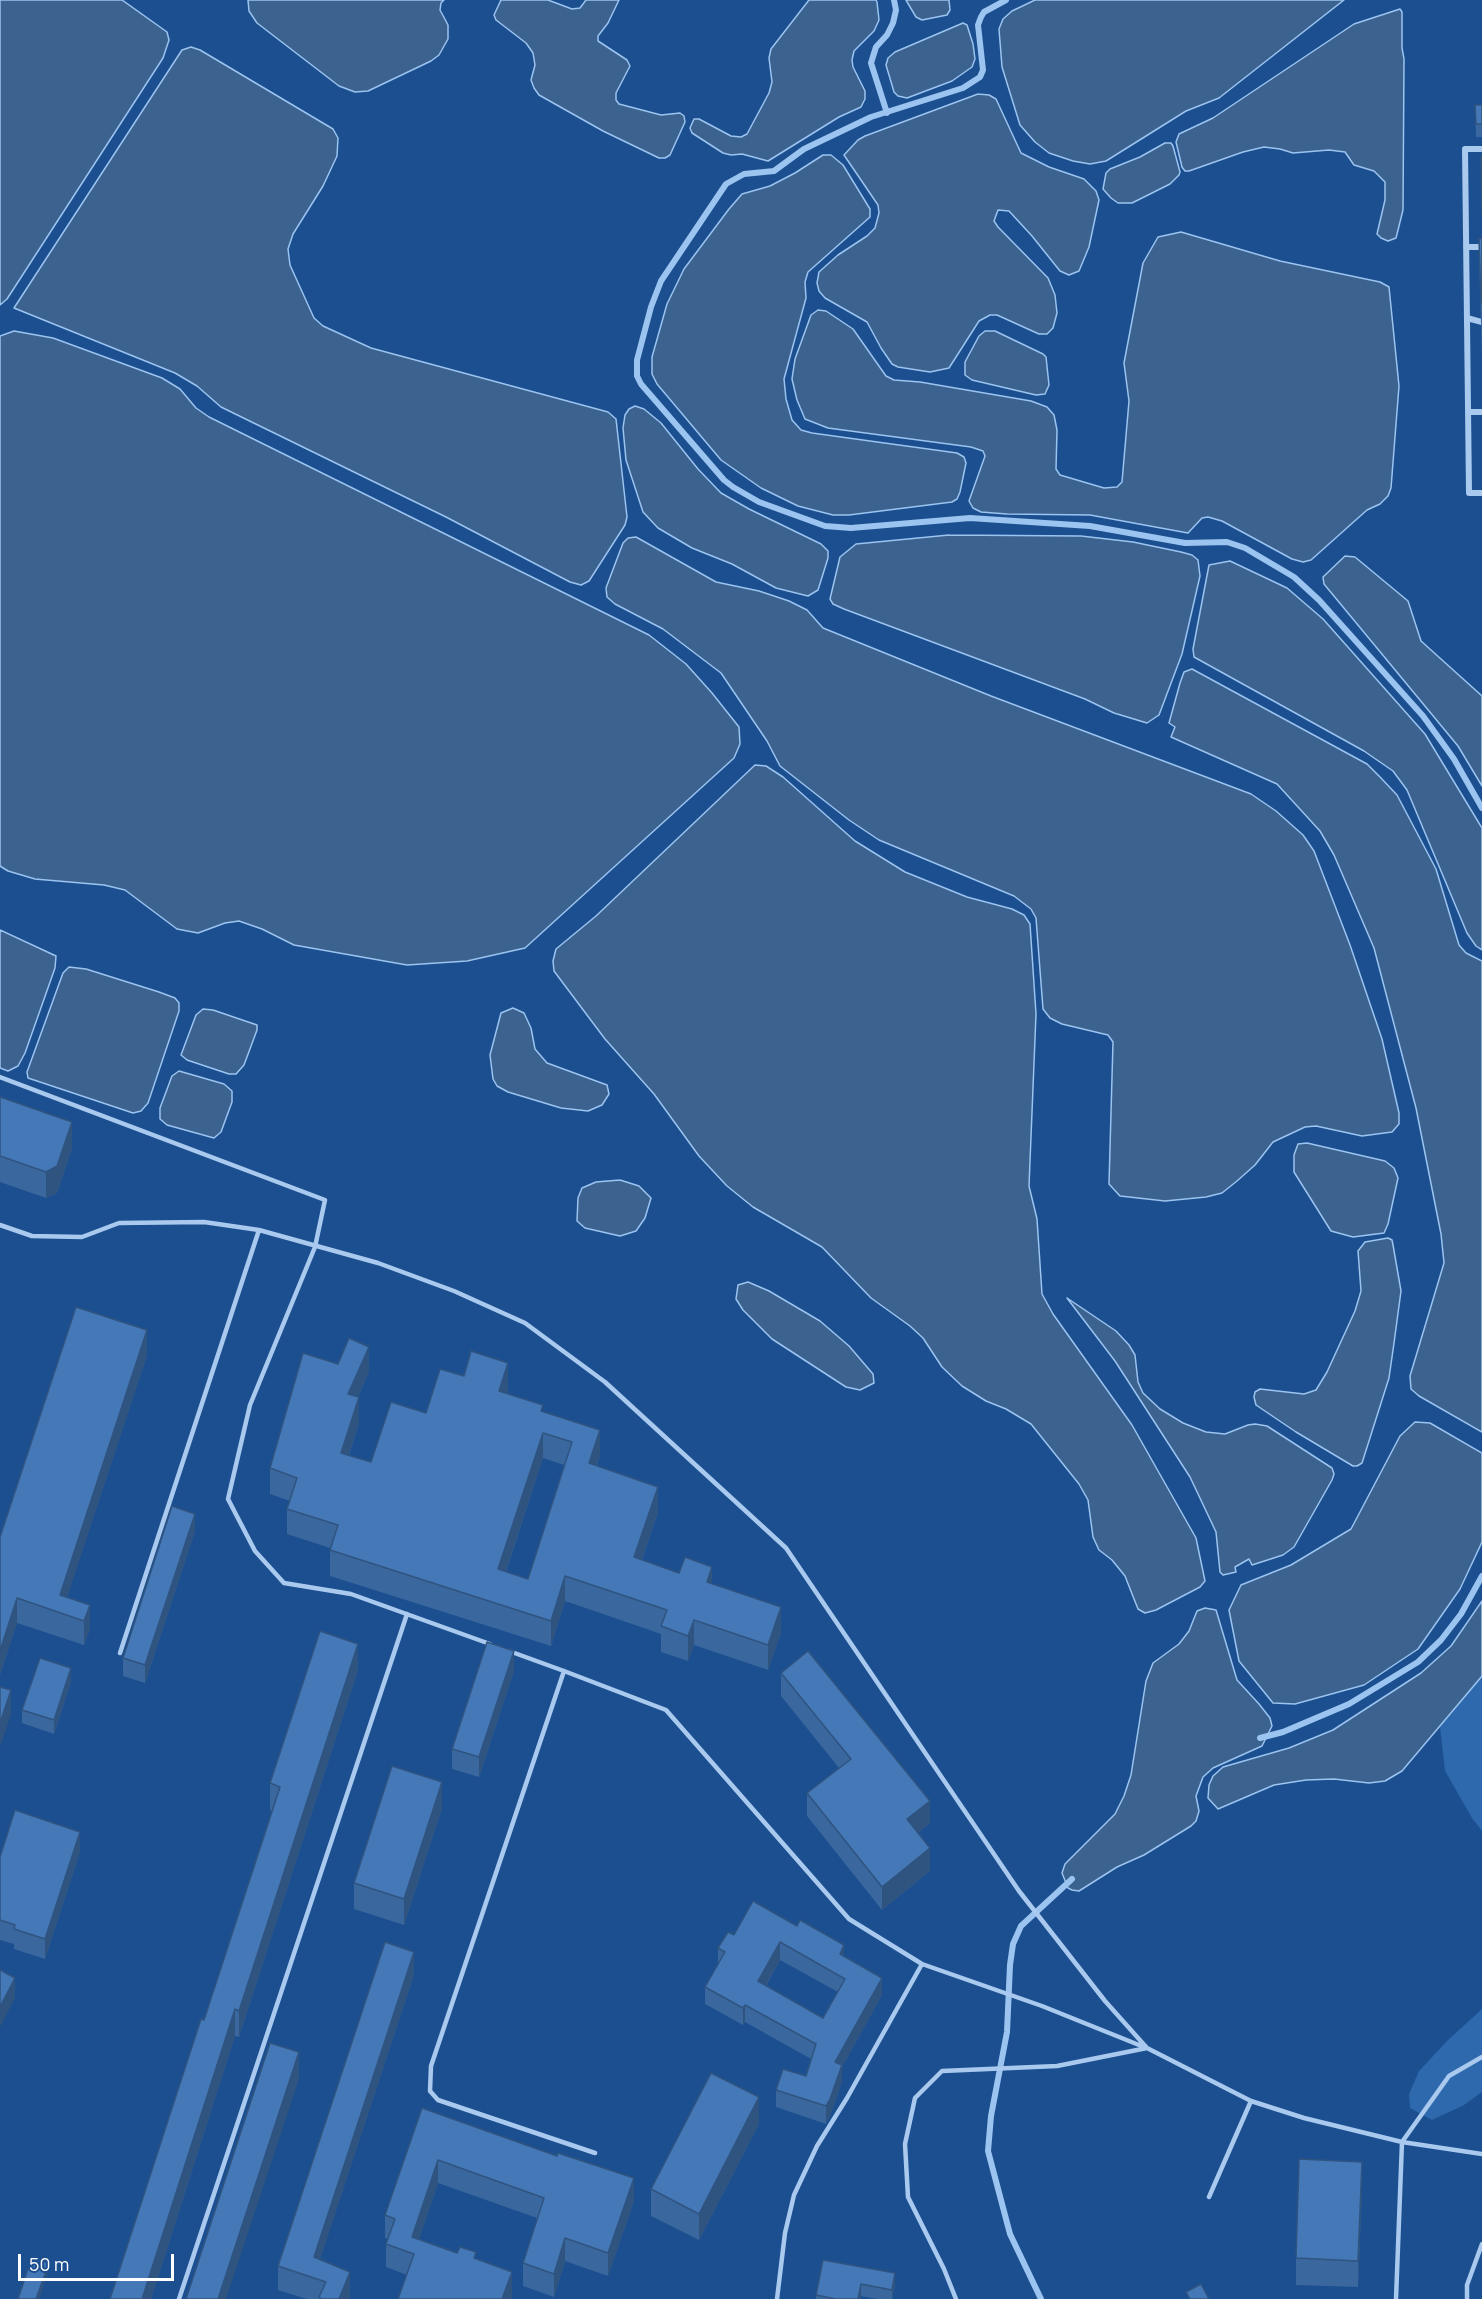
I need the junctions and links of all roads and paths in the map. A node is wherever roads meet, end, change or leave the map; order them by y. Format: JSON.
{"nodes":[{"id":1,"x":1482,"y":149,"type":"edge"},
{"id":2,"x":1466,"y":247,"type":"junction"},
{"id":3,"x":1482,"y":247,"type":"edge"},
{"id":4,"x":1467,"y":318,"type":"junction"},
{"id":5,"x":1482,"y":322,"type":"edge"},
{"id":6,"x":1467,"y":412,"type":"junction"},
{"id":7,"x":1482,"y":412,"type":"edge"},
{"id":8,"x":1482,"y":493,"type":"edge"},
{"id":9,"x":0,"y":1077,"type":"edge"},
{"id":10,"x":0,"y":1225,"type":"edge"},
{"id":11,"x":259,"y":1230,"type":"junction"},
{"id":12,"x":315,"y":1247,"type":"junction"},
{"id":13,"x":407,"y":1614,"type":"junction"},
{"id":14,"x":497,"y":1646,"type":"edge"},
{"id":15,"x":508,"y":1650,"type":"edge"},
{"id":16,"x":120,"y":1653,"type":"dead end"},
{"id":17,"x":564,"y":1671,"type":"junction"},
{"id":18,"x":922,"y":1964,"type":"junction"},
{"id":19,"x":1147,"y":2048,"type":"junction"},
{"id":20,"x":1482,"y":2057,"type":"edge"},
{"id":21,"x":1251,"y":2101,"type":"junction"},
{"id":22,"x":1401,"y":2142,"type":"junction"},
{"id":23,"x":595,"y":2153,"type":"dead end"},
{"id":24,"x":1482,"y":2154,"type":"edge"},
{"id":25,"x":1209,"y":2197,"type":"dead end"},
{"id":26,"x":1482,"y":2244,"type":"edge"},
{"id":27,"x":179,"y":2299,"type":"edge"},
{"id":28,"x":777,"y":2299,"type":"edge"},
{"id":29,"x":956,"y":2299,"type":"edge"},
{"id":30,"x":1396,"y":2299,"type":"edge"},
{"id":31,"x":1467,"y":2299,"type":"edge"}],
"edges":[{"from":1,"to":2,"type":"street"},
{"from":2,"to":3,"type":"street"},
{"from":2,"to":4,"type":"street"},
{"from":4,"to":5,"type":"street"},
{"from":4,"to":6,"type":"street"},
{"from":6,"to":7,"type":"street"},
{"from":6,"to":8,"type":"street"},
{"from":9,"to":12,"type":"lane"},
{"from":10,"to":11,"type":"lane"},
{"from":11,"to":12,"type":"lane"},
{"from":11,"to":16,"type":"lane"},
{"from":12,"to":13,"type":"lane"},
{"from":12,"to":19,"type":"lane"},
{"from":13,"to":14,"type":"lane"},
{"from":13,"to":27,"type":"lane"},
{"from":15,"to":17,"type":"lane"},
{"from":17,"to":18,"type":"lane"},
{"from":17,"to":23,"type":"lane"},
{"from":18,"to":19,"type":"lane"},
{"from":18,"to":28,"type":"lane"},
{"from":19,"to":21,"type":"lane"},
{"from":19,"to":29,"type":"lane"},
{"from":20,"to":22,"type":"lane"},
{"from":21,"to":22,"type":"lane"},
{"from":21,"to":25,"type":"lane"},
{"from":22,"to":24,"type":"lane"},
{"from":22,"to":30,"type":"lane"},
{"from":26,"to":31,"type":"lane"}]}
